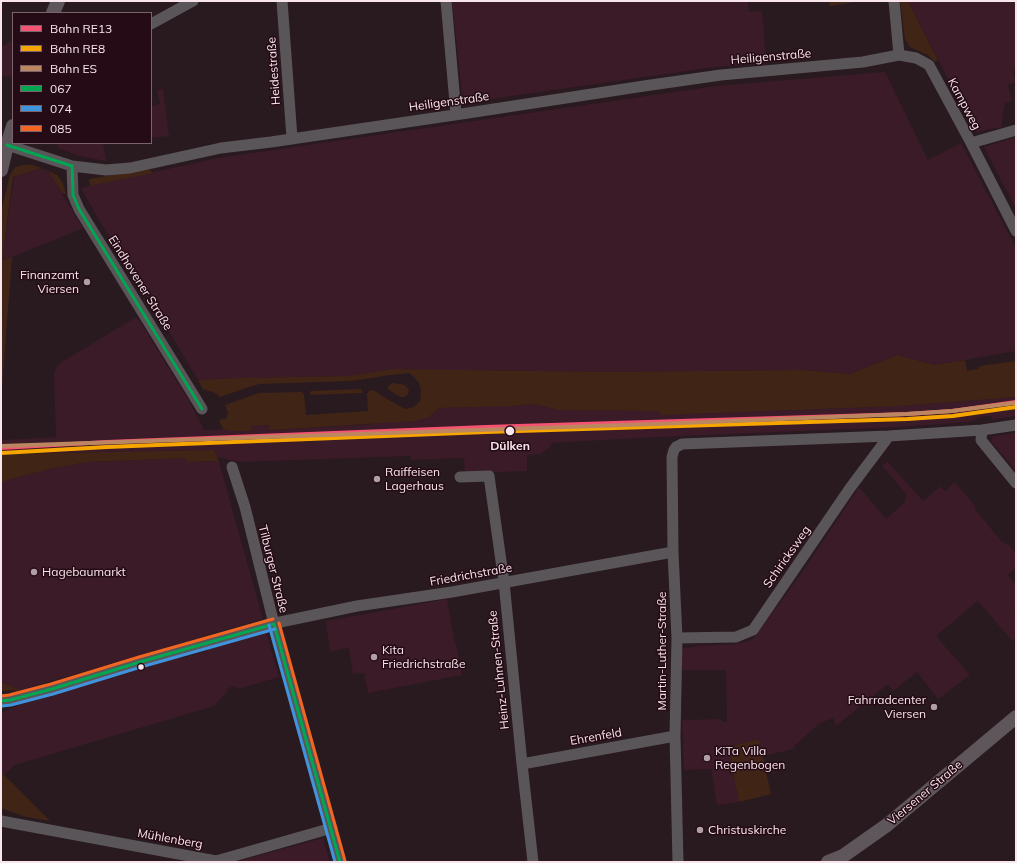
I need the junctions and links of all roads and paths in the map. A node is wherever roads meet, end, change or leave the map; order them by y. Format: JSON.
{"nodes":[{"id":1,"x":58,"y":1,"type":"edge"},
{"id":2,"x":192,"y":1,"type":"edge"},
{"id":3,"x":282,"y":1,"type":"edge"},
{"id":4,"x":446,"y":1,"type":"edge"},
{"id":5,"x":894,"y":1,"type":"edge"},
{"id":6,"x":53,"y":12,"type":"edge"},
{"id":7,"x":152,"y":23,"type":"edge"},
{"id":8,"x":899,"y":55,"type":"junction"},
{"id":9,"x":456,"y":114,"type":"junction"},
{"id":10,"x":12,"y":128,"type":"edge"},
{"id":11,"x":1016,"y":130,"type":"edge"},
{"id":12,"x":292,"y":138,"type":"junction"},
{"id":13,"x":971,"y":143,"type":"junction"},
{"id":14,"x":4,"y":144,"type":"edge"},
{"id":15,"x":72,"y":166,"type":"junction"},
{"id":16,"x":1,"y":170,"type":"edge"},
{"id":17,"x":1016,"y":231,"type":"edge"},
{"id":18,"x":202,"y":409,"type":"dead end"},
{"id":19,"x":1016,"y":425,"type":"edge"},
{"id":20,"x":982,"y":430,"type":"junction"},
{"id":21,"x":889,"y":436,"type":"junction"},
{"id":22,"x":232,"y":467,"type":"dead end"},
{"id":23,"x":460,"y":478,"type":"dead end"},
{"id":24,"x":1016,"y":483,"type":"edge"},
{"id":25,"x":673,"y":552,"type":"junction"},
{"id":26,"x":504,"y":582,"type":"junction"},
{"id":27,"x":274,"y":624,"type":"junction"},
{"id":28,"x":677,"y":638,"type":"junction"},
{"id":29,"x":1,"y":701,"type":"edge"},
{"id":30,"x":1016,"y":717,"type":"edge"},
{"id":31,"x":675,"y":736,"type":"junction"},
{"id":32,"x":522,"y":764,"type":"junction"},
{"id":33,"x":1,"y":821,"type":"edge"},
{"id":34,"x":332,"y":828,"type":"junction"},
{"id":35,"x":841,"y":859,"type":"edge"},
{"id":36,"x":216,"y":861,"type":"edge"},
{"id":37,"x":340,"y":862,"type":"edge"},
{"id":38,"x":533,"y":862,"type":"edge"},
{"id":39,"x":678,"y":862,"type":"edge"},
{"id":40,"x":828,"y":862,"type":"edge"}],
"edges":[{"from":1,"to":6,"type":"main road"},
{"from":2,"to":7,"type":"street"},
{"from":3,"to":12,"type":"street","name":"Heidestraße"},
{"from":4,"to":9,"type":"street"},
{"from":5,"to":8,"type":"street"},
{"from":8,"to":9,"type":"street","name":"Heiligenstraße"},
{"from":8,"to":13,"type":"street","name":"Kampweg"},
{"from":9,"to":12,"type":"street","name":"Heiligenstraße"},
{"from":10,"to":14,"type":"main road"},
{"from":11,"to":13,"type":"street"},
{"from":12,"to":15,"type":"street","name":"Heiligenstraße"},
{"from":13,"to":17,"type":"street","name":"Kampweg"},
{"from":14,"to":15,"type":"street","name":"Heiligenstraße"},
{"from":14,"to":16,"type":"main road"},
{"from":15,"to":18,"type":"street","name":"Eindhovener Straße"},
{"from":19,"to":20,"type":"street"},
{"from":20,"to":21,"type":"street"},
{"from":20,"to":24,"type":"street"},
{"from":21,"to":25,"type":"street","name":"Martin-Luther-Straße"},
{"from":21,"to":28,"type":"street","name":"Schiricksweg"},
{"from":22,"to":27,"type":"street","name":"Tilburger Straße"},
{"from":23,"to":26,"type":"street","name":"Heinz-Luhnen-Straße"},
{"from":25,"to":26,"type":"street","name":"Friedrichstraße"},
{"from":25,"to":28,"type":"street","name":"Martin-Luther-Straße"},
{"from":26,"to":27,"type":"street","name":"Friedrichstraße"},
{"from":26,"to":32,"type":"street","name":"Heinz-Luhnen-Straße"},
{"from":27,"to":29,"type":"street","name":"Friedrichstraße"},
{"from":27,"to":34,"type":"street","name":"Tilburger Straße"},
{"from":28,"to":31,"type":"street","name":"Martin-Luther-Straße"},
{"from":30,"to":35,"type":"main road","name":"Viersener Straße"},
{"from":31,"to":32,"type":"street","name":"Ehrenfeld"},
{"from":31,"to":39,"type":"street","name":"Martin-Luther-Straße"},
{"from":32,"to":38,"type":"street","name":"Heinz-Luhnen-Straße"},
{"from":33,"to":36,"type":"street","name":"Mühlenberg"},
{"from":34,"to":36,"type":"street","name":"Mühlenberg"},
{"from":34,"to":37,"type":"street","name":"Tilburger Straße"},
{"from":35,"to":40,"type":"main road","name":"Viersener Straße"}]}
